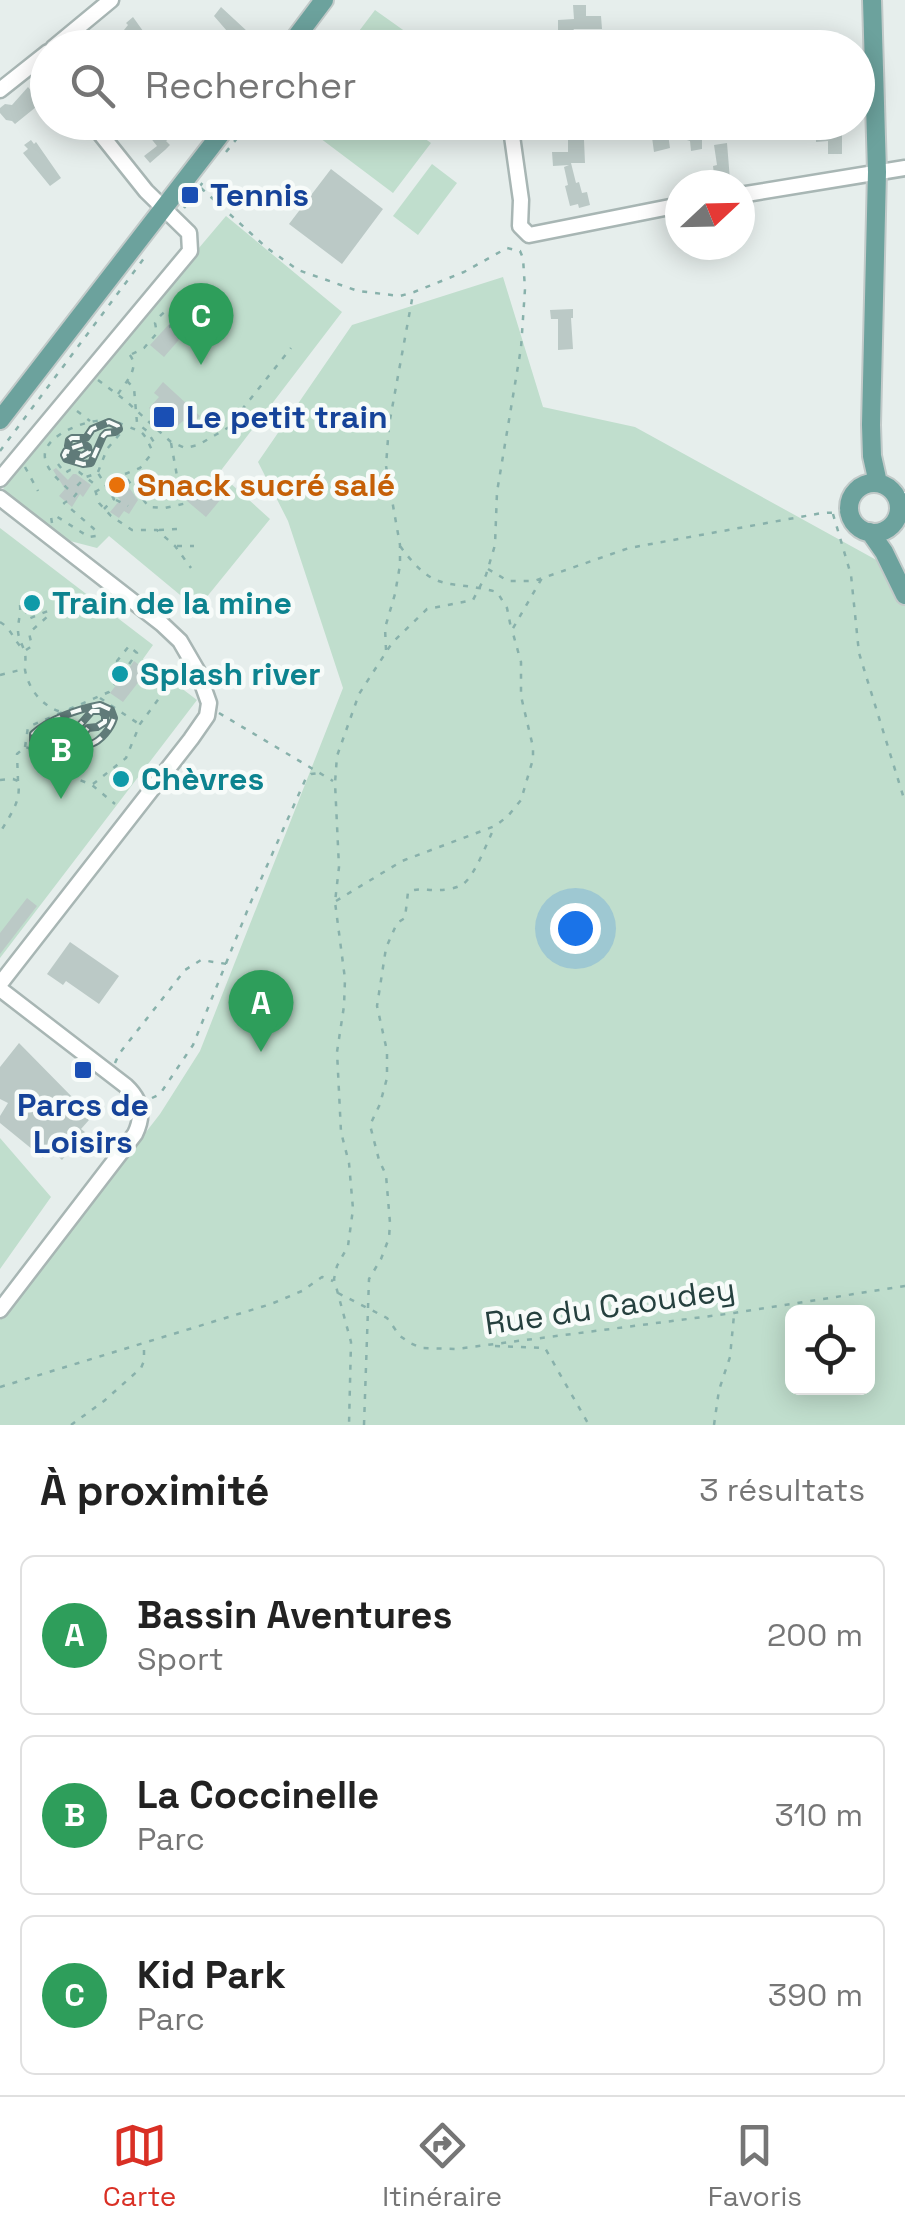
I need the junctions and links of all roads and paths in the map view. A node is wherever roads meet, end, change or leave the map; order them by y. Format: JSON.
{"nodes":[{"id":1,"x":112,"y":0,"type":"edge"},
{"id":2,"x":324,"y":0,"type":"edge"},
{"id":3,"x":872,"y":0,"type":"edge"},
{"id":4,"x":78,"y":30,"type":"edge"},
{"id":5,"x":302,"y":30,"type":"edge"},
{"id":6,"x":873,"y":30,"type":"edge"},
{"id":7,"x":30,"y":69,"type":"edge"},
{"id":8,"x":0,"y":90,"type":"edge"},
{"id":9,"x":875,"y":103,"type":"edge"},
{"id":10,"x":105,"y":140,"type":"edge"},
{"id":11,"x":218,"y":140,"type":"edge"},
{"id":12,"x":236,"y":140,"type":"edge"},
{"id":13,"x":513,"y":140,"type":"edge"},
{"id":14,"x":220,"y":160,"type":"dead end"},
{"id":15,"x":905,"y":168,"type":"edge"},
{"id":16,"x":877,"y":172,"type":"junction"},
{"id":17,"x":208,"y":174,"type":"dead end"},
{"id":18,"x":201,"y":188,"type":"junction"},
{"id":19,"x":755,"y":192,"type":"edge"},
{"id":20,"x":665,"y":209,"type":"edge"},
{"id":21,"x":169,"y":213,"type":"junction"},
{"id":22,"x":148,"y":253,"type":"dead end"},
{"id":23,"x":414,"y":292,"type":"junction"},
{"id":24,"x":171,"y":328,"type":"dead end"},
{"id":25,"x":155,"y":335,"type":"junction"},
{"id":26,"x":160,"y":340,"type":"dead end"},
{"id":27,"x":119,"y":345,"type":"dead end"},
{"id":28,"x":292,"y":348,"type":"dead end"},
{"id":29,"x":131,"y":355,"type":"junction"},
{"id":30,"x":93,"y":376,"type":"dead end"},
{"id":31,"x":128,"y":381,"type":"junction"},
{"id":32,"x":117,"y":394,"type":"junction"},
{"id":33,"x":72,"y":407,"type":"dead end"},
{"id":34,"x":138,"y":411,"type":"junction"},
{"id":35,"x":0,"y":420,"type":"edge"},
{"id":36,"x":91,"y":422,"type":"junction"},
{"id":37,"x":871,"y":425,"type":"junction"},
{"id":38,"x":126,"y":428,"type":"junction"},
{"id":39,"x":166,"y":437,"type":"junction"},
{"id":40,"x":170,"y":442,"type":"junction"},
{"id":41,"x":157,"y":447,"type":"junction"},
{"id":42,"x":0,"y":452,"type":"edge"},
{"id":43,"x":153,"y":452,"type":"junction"},
{"id":44,"x":58,"y":464,"type":"dead end"},
{"id":45,"x":98,"y":473,"type":"junction"},
{"id":46,"x":124,"y":475,"type":"junction"},
{"id":47,"x":86,"y":477,"type":"junction"},
{"id":48,"x":0,"y":479,"type":"edge"},
{"id":49,"x":184,"y":483,"type":"dead end"},
{"id":50,"x":878,"y":483,"type":"junction"},
{"id":51,"x":106,"y":485,"type":"junction"},
{"id":52,"x":76,"y":487,"type":"junction"},
{"id":53,"x":858,"y":488,"type":"junction"},
{"id":54,"x":95,"y":492,"type":"junction"},
{"id":55,"x":66,"y":495,"type":"junction"},
{"id":56,"x":0,"y":498,"type":"edge"},
{"id":57,"x":114,"y":499,"type":"junction"},
{"id":58,"x":902,"y":500,"type":"edge"},
{"id":59,"x":186,"y":503,"type":"dead end"},
{"id":60,"x":128,"y":506,"type":"dead end"},
{"id":61,"x":104,"y":509,"type":"junction"},
{"id":62,"x":841,"y":512,"type":"junction"},
{"id":63,"x":52,"y":524,"type":"dead end"},
{"id":64,"x":892,"y":526,"type":"junction"},
{"id":65,"x":177,"y":529,"type":"dead end"},
{"id":66,"x":157,"y":530,"type":"junction"},
{"id":67,"x":870,"y":532,"type":"junction"},
{"id":68,"x":400,"y":544,"type":"junction"},
{"id":69,"x":175,"y":546,"type":"junction"},
{"id":70,"x":194,"y":546,"type":"dead end"},
{"id":71,"x":191,"y":568,"type":"dead end"},
{"id":72,"x":488,"y":570,"type":"junction"},
{"id":73,"x":542,"y":578,"type":"junction"},
{"id":74,"x":481,"y":588,"type":"junction"},
{"id":75,"x":42,"y":594,"type":"dead end"},
{"id":76,"x":905,"y":594,"type":"edge"},
{"id":77,"x":20,"y":605,"type":"dead end"},
{"id":78,"x":24,"y":611,"type":"junction"},
{"id":79,"x":0,"y":622,"type":"edge"},
{"id":80,"x":512,"y":630,"type":"junction"},
{"id":81,"x":24,"y":650,"type":"junction"},
{"id":82,"x":386,"y":652,"type":"junction"},
{"id":83,"x":25,"y":669,"type":"junction"},
{"id":84,"x":118,"y":673,"type":"dead end"},
{"id":85,"x":0,"y":675,"type":"edge"},
{"id":86,"x":160,"y":696,"type":"dead end"},
{"id":87,"x":99,"y":698,"type":"junction"},
{"id":88,"x":82,"y":704,"type":"junction"},
{"id":89,"x":210,"y":708,"type":"junction"},
{"id":90,"x":62,"y":712,"type":"junction"},
{"id":91,"x":76,"y":712,"type":"dead end"},
{"id":92,"x":140,"y":724,"type":"junction"},
{"id":93,"x":25,"y":747,"type":"junction"},
{"id":94,"x":319,"y":772,"type":"junction"},
{"id":95,"x":0,"y":780,"type":"edge"},
{"id":96,"x":18,"y":782,"type":"junction"},
{"id":97,"x":335,"y":783,"type":"junction"},
{"id":98,"x":92,"y":785,"type":"junction"},
{"id":99,"x":905,"y":802,"type":"edge"},
{"id":100,"x":114,"y":804,"type":"dead end"},
{"id":101,"x":495,"y":826,"type":"junction"},
{"id":102,"x":0,"y":833,"type":"edge"},
{"id":103,"x":335,"y":902,"type":"junction"},
{"id":104,"x":227,"y":964,"type":"junction"},
{"id":105,"x":0,"y":987,"type":"edge"},
{"id":106,"x":110,"y":1073,"type":"junction"},
{"id":107,"x":139,"y":1103,"type":"junction"},
{"id":108,"x":0,"y":1277,"type":"edge"},
{"id":109,"x":334,"y":1282,"type":"junction"},
{"id":110,"x":18,"y":1284,"type":"junction"},
{"id":111,"x":905,"y":1286,"type":"edge"},
{"id":112,"x":337,"y":1292,"type":"junction"},
{"id":113,"x":0,"y":1310,"type":"edge"},
{"id":114,"x":370,"y":1310,"type":"junction"},
{"id":115,"x":734,"y":1313,"type":"junction"},
{"id":116,"x":144,"y":1343,"type":"junction"},
{"id":117,"x":484,"y":1346,"type":"junction"},
{"id":118,"x":0,"y":1387,"type":"edge"},
{"id":119,"x":71,"y":1425,"type":"edge"},
{"id":120,"x":349,"y":1425,"type":"edge"},
{"id":121,"x":364,"y":1425,"type":"edge"},
{"id":122,"x":588,"y":1425,"type":"edge"},
{"id":123,"x":714,"y":1425,"type":"edge"}],
"edges":[{"from":1,"to":4,"type":"street"},
{"from":2,"to":5,"type":"main road"},
{"from":3,"to":6,"type":"main road"},
{"from":7,"to":8,"type":"street"},
{"from":9,"to":16,"type":"main road"},
{"from":10,"to":21,"type":"street"},
{"from":11,"to":21,"type":"main road"},
{"from":12,"to":14,"type":"path"},
{"from":13,"to":20,"type":"street"},
{"from":15,"to":16,"type":"street"},
{"from":16,"to":19,"type":"street"},
{"from":16,"to":37,"type":"main road"},
{"from":17,"to":18,"type":"path"},
{"from":18,"to":21,"type":"path"},
{"from":18,"to":23,"type":"path"},
{"from":21,"to":35,"type":"main road"},
{"from":21,"to":48,"type":"street"},
{"from":22,"to":42,"type":"path"},
{"from":23,"to":68,"type":"path"},
{"from":23,"to":72,"type":"path"},
{"from":24,"to":25,"type":"path"},
{"from":25,"to":26,"type":"path"},
{"from":25,"to":29,"type":"path"},
{"from":27,"to":29,"type":"path"},
{"from":28,"to":40,"type":"path"},
{"from":29,"to":31,"type":"path"},
{"from":30,"to":32,"type":"path"},
{"from":31,"to":32,"type":"path"},
{"from":31,"to":34,"type":"path"},
{"from":32,"to":34,"type":"path"},
{"from":33,"to":36,"type":"path"},
{"from":34,"to":39,"type":"path"},
{"from":34,"to":41,"type":"path"},
{"from":36,"to":38,"type":"path"},
{"from":36,"to":55,"type":"path"},
{"from":37,"to":50,"type":"main road"},
{"from":37,"to":53,"type":"main road"},
{"from":38,"to":43,"type":"path"},
{"from":38,"to":45,"type":"path"},
{"from":39,"to":40,"type":"path"},
{"from":39,"to":41,"type":"path"},
{"from":40,"to":49,"type":"path"},
{"from":41,"to":43,"type":"path"},
{"from":43,"to":46,"type":"path"},
{"from":44,"to":47,"type":"path"},
{"from":45,"to":47,"type":"path"},
{"from":45,"to":51,"type":"path"},
{"from":46,"to":51,"type":"path"},
{"from":46,"to":59,"type":"path"},
{"from":47,"to":52,"type":"path"},
{"from":47,"to":54,"type":"path"},
{"from":50,"to":53,"type":"main road"},
{"from":50,"to":58,"type":"main road"},
{"from":51,"to":54,"type":"path"},
{"from":51,"to":57,"type":"path"},
{"from":52,"to":55,"type":"path"},
{"from":52,"to":55,"type":"path"},
{"from":53,"to":62,"type":"main road"},
{"from":54,"to":61,"type":"path"},
{"from":55,"to":63,"type":"path"},
{"from":56,"to":89,"type":"street"},
{"from":57,"to":60,"type":"path"},
{"from":57,"to":61,"type":"path"},
{"from":58,"to":64,"type":"main road"},
{"from":61,"to":66,"type":"path"},
{"from":62,"to":67,"type":"main road"},
{"from":62,"to":73,"type":"path"},
{"from":62,"to":99,"type":"path"},
{"from":64,"to":67,"type":"main road"},
{"from":64,"to":76,"type":"main road"},
{"from":65,"to":66,"type":"path"},
{"from":66,"to":69,"type":"path"},
{"from":67,"to":76,"type":"main road"},
{"from":68,"to":74,"type":"path"},
{"from":68,"to":82,"type":"path"},
{"from":69,"to":70,"type":"path"},
{"from":69,"to":71,"type":"path"},
{"from":72,"to":73,"type":"path"},
{"from":72,"to":74,"type":"path"},
{"from":73,"to":80,"type":"path"},
{"from":74,"to":80,"type":"path"},
{"from":74,"to":82,"type":"path"},
{"from":75,"to":78,"type":"path"},
{"from":77,"to":78,"type":"path"},
{"from":78,"to":81,"type":"path"},
{"from":78,"to":81,"type":"path"},
{"from":79,"to":81,"type":"path"},
{"from":80,"to":101,"type":"path"},
{"from":81,"to":83,"type":"path"},
{"from":82,"to":97,"type":"path"},
{"from":83,"to":85,"type":"path"},
{"from":83,"to":90,"type":"path"},
{"from":84,"to":87,"type":"path"},
{"from":86,"to":92,"type":"path"},
{"from":87,"to":88,"type":"path"},
{"from":87,"to":92,"type":"path"},
{"from":88,"to":90,"type":"path"},
{"from":88,"to":91,"type":"path"},
{"from":89,"to":94,"type":"path"},
{"from":89,"to":105,"type":"street"},
{"from":90,"to":93,"type":"path"},
{"from":92,"to":98,"type":"path"},
{"from":93,"to":96,"type":"path"},
{"from":93,"to":98,"type":"path"},
{"from":94,"to":97,"type":"path"},
{"from":94,"to":104,"type":"path"},
{"from":95,"to":96,"type":"path"},
{"from":96,"to":102,"type":"path"},
{"from":97,"to":103,"type":"path"},
{"from":98,"to":100,"type":"path"},
{"from":101,"to":103,"type":"path"},
{"from":101,"to":114,"type":"path"},
{"from":103,"to":109,"type":"path"},
{"from":104,"to":106,"type":"path"},
{"from":104,"to":107,"type":"path"},
{"from":105,"to":106,"type":"street"},
{"from":106,"to":107,"type":"street"},
{"from":107,"to":110,"type":"street"},
{"from":108,"to":110,"type":"street"},
{"from":109,"to":112,"type":"path"},
{"from":109,"to":116,"type":"path"},
{"from":110,"to":113,"type":"street"},
{"from":111,"to":115,"type":"path","name":"Rue du Caoudey"},
{"from":112,"to":114,"type":"path","name":"Rue du Caoudey"},
{"from":112,"to":120,"type":"path"},
{"from":114,"to":117,"type":"path","name":"Rue du Caoudey"},
{"from":114,"to":121,"type":"path"},
{"from":115,"to":117,"type":"path","name":"Rue du Caoudey"},
{"from":115,"to":123,"type":"path"},
{"from":116,"to":118,"type":"path"},
{"from":116,"to":119,"type":"path"},
{"from":117,"to":122,"type":"path"}]}
